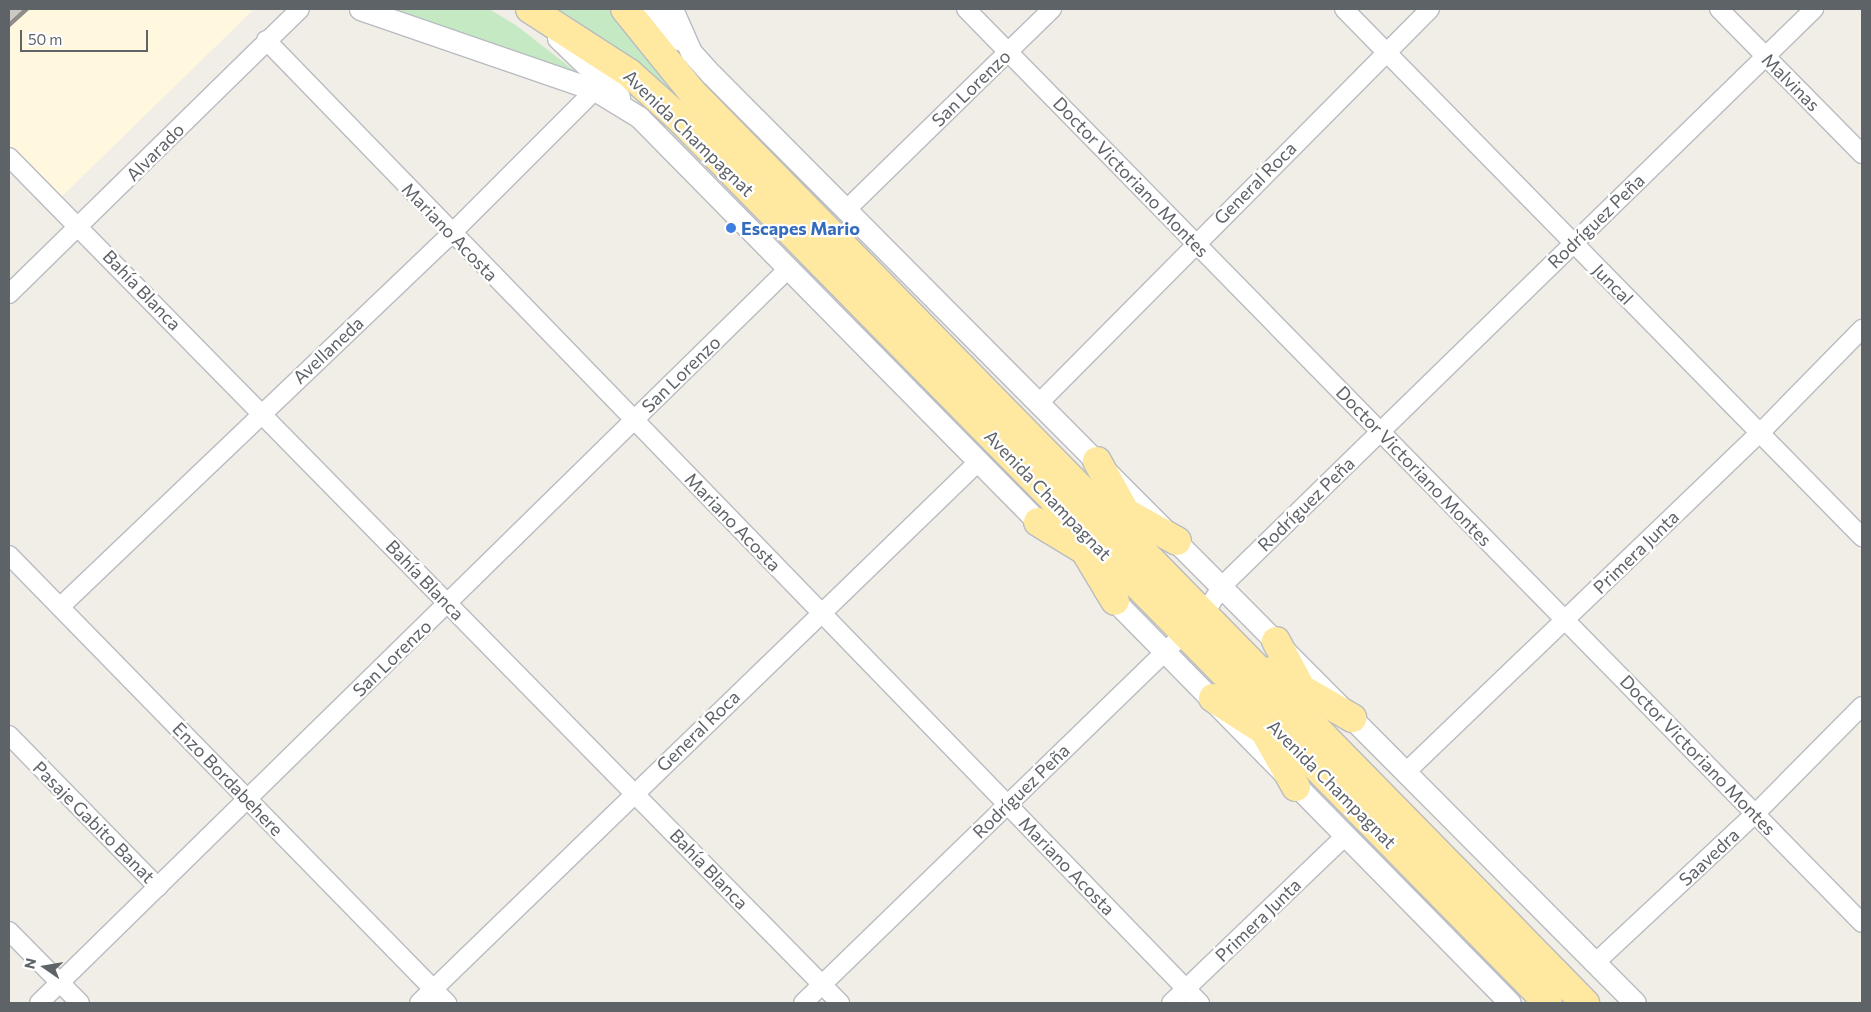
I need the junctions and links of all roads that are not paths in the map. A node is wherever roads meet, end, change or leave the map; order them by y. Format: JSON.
{"nodes":[{"id":1,"x":300,"y":9,"type":"edge"},
{"id":2,"x":360,"y":9,"type":"edge"},
{"id":3,"x":529,"y":9,"type":"edge"},
{"id":4,"x":625,"y":9,"type":"edge"},
{"id":5,"x":652,"y":9,"type":"edge"},
{"id":6,"x":966,"y":9,"type":"edge"},
{"id":7,"x":1052,"y":9,"type":"edge"},
{"id":8,"x":1344,"y":9,"type":"edge"},
{"id":9,"x":1430,"y":9,"type":"edge"},
{"id":10,"x":1719,"y":9,"type":"edge"},
{"id":11,"x":1814,"y":9,"type":"edge"},
{"id":12,"x":674,"y":10,"type":"edge"},
{"id":13,"x":266,"y":40,"type":"junction"},
{"id":14,"x":1008,"y":52,"type":"junction"},
{"id":15,"x":1386,"y":52,"type":"junction"},
{"id":16,"x":1765,"y":56,"type":"junction"},
{"id":17,"x":700,"y":63,"type":"junction"},
{"id":18,"x":595,"y":90,"type":"junction"},
{"id":19,"x":639,"y":117,"type":"junction"},
{"id":20,"x":1862,"y":154,"type":"edge"},
{"id":21,"x":9,"y":157,"type":"edge"},
{"id":22,"x":846,"y":210,"type":"junction"},
{"id":23,"x":80,"y":227,"type":"junction"},
{"id":24,"x":452,"y":233,"type":"junction"},
{"id":25,"x":1195,"y":242,"type":"junction"},
{"id":26,"x":1573,"y":243,"type":"junction"},
{"id":27,"x":788,"y":270,"type":"junction"},
{"id":28,"x":9,"y":294,"type":"edge"},
{"id":29,"x":1862,"y":329,"type":"edge"},
{"id":30,"x":1038,"y":403,"type":"junction"},
{"id":31,"x":261,"y":413,"type":"junction"},
{"id":32,"x":634,"y":420,"type":"junction"},
{"id":33,"x":1380,"y":431,"type":"junction"},
{"id":34,"x":1760,"y":433,"type":"junction"},
{"id":35,"x":979,"y":461,"type":"junction"},
{"id":36,"x":1097,"y":461,"type":"junction"},
{"id":37,"x":1065,"y":492,"type":"junction"},
{"id":38,"x":1126,"y":513,"type":"junction"},
{"id":39,"x":1038,"y":522,"type":"junction"},
{"id":40,"x":1862,"y":537,"type":"edge"},
{"id":41,"x":1177,"y":541,"type":"junction"},
{"id":42,"x":1084,"y":550,"type":"junction"},
{"id":43,"x":9,"y":555,"type":"edge"},
{"id":44,"x":1154,"y":562,"type":"junction"},
{"id":45,"x":1222,"y":586,"type":"junction"},
{"id":46,"x":1124,"y":592,"type":"junction"},
{"id":47,"x":448,"y":603,"type":"junction"},
{"id":48,"x":60,"y":607,"type":"junction"},
{"id":49,"x":821,"y":612,"type":"junction"},
{"id":50,"x":1204,"y":614,"type":"junction"},
{"id":51,"x":1565,"y":620,"type":"junction"},
{"id":52,"x":1276,"y":641,"type":"junction"},
{"id":53,"x":1175,"y":642,"type":"junction"},
{"id":54,"x":1252,"y":662,"type":"junction"},
{"id":55,"x":1299,"y":685,"type":"junction"},
{"id":56,"x":1222,"y":690,"type":"junction"},
{"id":57,"x":1862,"y":706,"type":"edge"},
{"id":58,"x":1352,"y":718,"type":"junction"},
{"id":59,"x":1265,"y":731,"type":"junction"},
{"id":60,"x":9,"y":735,"type":"edge"},
{"id":61,"x":1325,"y":739,"type":"junction"},
{"id":62,"x":1308,"y":759,"type":"junction"},
{"id":63,"x":1406,"y":772,"type":"junction"},
{"id":64,"x":1296,"y":787,"type":"junction"},
{"id":65,"x":634,"y":793,"type":"junction"},
{"id":66,"x":247,"y":799,"type":"junction"},
{"id":67,"x":1007,"y":804,"type":"junction"},
{"id":68,"x":1755,"y":814,"type":"junction"},
{"id":69,"x":1345,"y":836,"type":"junction"},
{"id":70,"x":158,"y":887,"type":"junction"},
{"id":71,"x":1862,"y":923,"type":"edge"},
{"id":72,"x":9,"y":931,"type":"edge"},
{"id":73,"x":1595,"y":962,"type":"junction"},
{"id":74,"x":60,"y":983,"type":"junction"},
{"id":75,"x":822,"y":985,"type":"junction"},
{"id":76,"x":1186,"y":989,"type":"junction"},
{"id":77,"x":433,"y":990,"type":"junction"},
{"id":78,"x":39,"y":1003,"type":"edge"},
{"id":79,"x":80,"y":1003,"type":"edge"},
{"id":80,"x":419,"y":1003,"type":"edge"},
{"id":81,"x":447,"y":1003,"type":"edge"},
{"id":82,"x":803,"y":1003,"type":"edge"},
{"id":83,"x":840,"y":1003,"type":"edge"},
{"id":84,"x":1171,"y":1003,"type":"edge"},
{"id":85,"x":1200,"y":1003,"type":"edge"},
{"id":86,"x":1510,"y":1003,"type":"edge"},
{"id":87,"x":1548,"y":1003,"type":"edge"},
{"id":88,"x":1586,"y":1003,"type":"edge"},
{"id":89,"x":1634,"y":1003,"type":"edge"}],
"edges":[{"from":1,"to":13,"type":"street","name":"Alvarado"},
{"from":2,"to":18,"type":"street","name":"Avenida Champagnat"},
{"from":3,"to":19,"type":"street","name":"Avenida Champagnat"},
{"from":3,"to":37,"type":"highway","name":"Avenida Champagnat"},
{"from":4,"to":37,"type":"highway","name":"Avenida Champagnat"},
{"from":5,"to":17,"type":"street"},
{"from":6,"to":14,"type":"street","name":"Doctor Victoriano Montes"},
{"from":7,"to":14,"type":"street","name":"San Lorenzo"},
{"from":8,"to":15,"type":"street","name":"Juncal"},
{"from":9,"to":15,"type":"street","name":"General Roca"},
{"from":10,"to":16,"type":"street","name":"Malvinas"},
{"from":11,"to":16,"type":"street","name":"Rodríguez Peña"},
{"from":12,"to":17,"type":"street"},
{"from":13,"to":23,"type":"street","name":"Alvarado"},
{"from":13,"to":24,"type":"street","name":"Mariano Acosta"},
{"from":14,"to":22,"type":"street","name":"San Lorenzo"},
{"from":14,"to":25,"type":"street","name":"Doctor Victoriano Montes"},
{"from":15,"to":25,"type":"street","name":"General Roca"},
{"from":15,"to":26,"type":"street","name":"Juncal"},
{"from":16,"to":20,"type":"street","name":"Malvinas"},
{"from":16,"to":26,"type":"street","name":"Rodríguez Peña"},
{"from":17,"to":22,"type":"street"},
{"from":18,"to":19,"type":"street","name":"Avenida Champagnat"},
{"from":18,"to":24,"type":"street","name":"Avellaneda"},
{"from":19,"to":27,"type":"street","name":"Avenida Champagnat"},
{"from":21,"to":23,"type":"street","name":"Bahía Blanca"},
{"from":22,"to":30,"type":"street"},
{"from":23,"to":28,"type":"street","name":"Alvarado"},
{"from":23,"to":31,"type":"street","name":"Bahía Blanca"},
{"from":24,"to":31,"type":"street","name":"Avellaneda"},
{"from":24,"to":32,"type":"street","name":"Mariano Acosta"},
{"from":25,"to":30,"type":"street","name":"General Roca"},
{"from":25,"to":33,"type":"street","name":"Doctor Victoriano Montes"},
{"from":26,"to":33,"type":"street","name":"Rodríguez Peña"},
{"from":26,"to":34,"type":"street","name":"Juncal"},
{"from":27,"to":32,"type":"street","name":"San Lorenzo"},
{"from":27,"to":35,"type":"street","name":"Avenida Champagnat"},
{"from":29,"to":34,"type":"street","name":"Primera Junta"},
{"from":30,"to":36,"type":"street"},
{"from":31,"to":47,"type":"street","name":"Bahía Blanca"},
{"from":31,"to":48,"type":"street","name":"Avellaneda"},
{"from":32,"to":47,"type":"street","name":"San Lorenzo"},
{"from":32,"to":49,"type":"street","name":"Mariano Acosta"},
{"from":33,"to":45,"type":"street","name":"Rodríguez Peña"},
{"from":33,"to":51,"type":"street","name":"Doctor Victoriano Montes"},
{"from":34,"to":40,"type":"street","name":"Juncal"},
{"from":34,"to":51,"type":"street","name":"Primera Junta"},
{"from":35,"to":39,"type":"street","name":"Avenida Champagnat"},
{"from":35,"to":49,"type":"street","name":"General Roca"},
{"from":36,"to":38,"type":"highway"},
{"from":36,"to":41,"type":"street"},
{"from":37,"to":38,"type":"highway"},
{"from":37,"to":42,"type":"highway"},
{"from":37,"to":44,"type":"highway","name":"Avenida Champagnat"},
{"from":37,"to":46,"type":"highway","name":"Avenida Champagnat"},
{"from":38,"to":41,"type":"highway"},
{"from":38,"to":44,"type":"highway"},
{"from":39,"to":42,"type":"highway"},
{"from":39,"to":46,"type":"street","name":"Avenida Champagnat"},
{"from":41,"to":45,"type":"street"},
{"from":42,"to":46,"type":"highway"},
{"from":43,"to":48,"type":"street","name":"Enzo Bordabehere"},
{"from":44,"to":50,"type":"highway","name":"Avenida Champagnat"},
{"from":45,"to":50,"type":"street","name":"Rodríguez Peña"},
{"from":45,"to":52,"type":"street"},
{"from":46,"to":53,"type":"highway","name":"Avenida Champagnat"},
{"from":47,"to":65,"type":"street","name":"Bahía Blanca"},
{"from":47,"to":66,"type":"street","name":"San Lorenzo"},
{"from":48,"to":66,"type":"street","name":"Enzo Bordabehere"},
{"from":49,"to":65,"type":"street","name":"General Roca"},
{"from":49,"to":67,"type":"street","name":"Mariano Acosta"},
{"from":50,"to":53,"type":"street","name":"Rodríguez Peña"},
{"from":50,"to":54,"type":"highway","name":"Avenida Champagnat"},
{"from":51,"to":63,"type":"street","name":"Primera Junta"},
{"from":51,"to":68,"type":"street","name":"Doctor Victoriano Montes"},
{"from":52,"to":55,"type":"highway"},
{"from":52,"to":58,"type":"street"},
{"from":53,"to":56,"type":"highway","name":"Avenida Champagnat"},
{"from":53,"to":67,"type":"street","name":"Rodríguez Peña"},
{"from":54,"to":55,"type":"highway"},
{"from":54,"to":61,"type":"highway","name":"Avenida Champagnat"},
{"from":55,"to":58,"type":"highway"},
{"from":55,"to":61,"type":"highway"},
{"from":56,"to":59,"type":"highway"},
{"from":56,"to":62,"type":"highway","name":"Avenida Champagnat"},
{"from":56,"to":64,"type":"street","name":"Avenida Champagnat"},
{"from":57,"to":68,"type":"street","name":"Saavedra"},
{"from":58,"to":63,"type":"street"},
{"from":59,"to":62,"type":"highway"},
{"from":59,"to":64,"type":"highway"},
{"from":60,"to":70,"type":"street","name":"Pasaje Gabito Banat"},
{"from":61,"to":88,"type":"highway","name":"Avenida Champagnat"},
{"from":62,"to":87,"type":"highway","name":"Avenida Champagnat"},
{"from":63,"to":73,"type":"street"},
{"from":64,"to":69,"type":"street","name":"Avenida Champagnat"},
{"from":65,"to":75,"type":"street","name":"Bahía Blanca"},
{"from":65,"to":77,"type":"street","name":"General Roca"},
{"from":66,"to":70,"type":"street","name":"San Lorenzo"},
{"from":66,"to":77,"type":"street","name":"Enzo Bordabehere"},
{"from":67,"to":75,"type":"street","name":"Rodríguez Peña"},
{"from":67,"to":76,"type":"street","name":"Mariano Acosta"},
{"from":68,"to":71,"type":"street","name":"Doctor Victoriano Montes"},
{"from":68,"to":73,"type":"street","name":"Saavedra"},
{"from":69,"to":76,"type":"street","name":"Primera Junta"},
{"from":69,"to":86,"type":"street","name":"Avenida Champagnat"},
{"from":70,"to":74,"type":"street","name":"San Lorenzo"},
{"from":72,"to":74,"type":"street"},
{"from":73,"to":89,"type":"street"},
{"from":74,"to":78,"type":"street","name":"San Lorenzo"},
{"from":74,"to":79,"type":"street"},
{"from":75,"to":82,"type":"street","name":"Rodríguez Peña"},
{"from":75,"to":83,"type":"street","name":"Bahía Blanca"},
{"from":76,"to":84,"type":"street","name":"Primera Junta"},
{"from":76,"to":85,"type":"street","name":"Mariano Acosta"},
{"from":77,"to":80,"type":"street","name":"General Roca"},
{"from":77,"to":81,"type":"street","name":"Enzo Bordabehere"}]}
